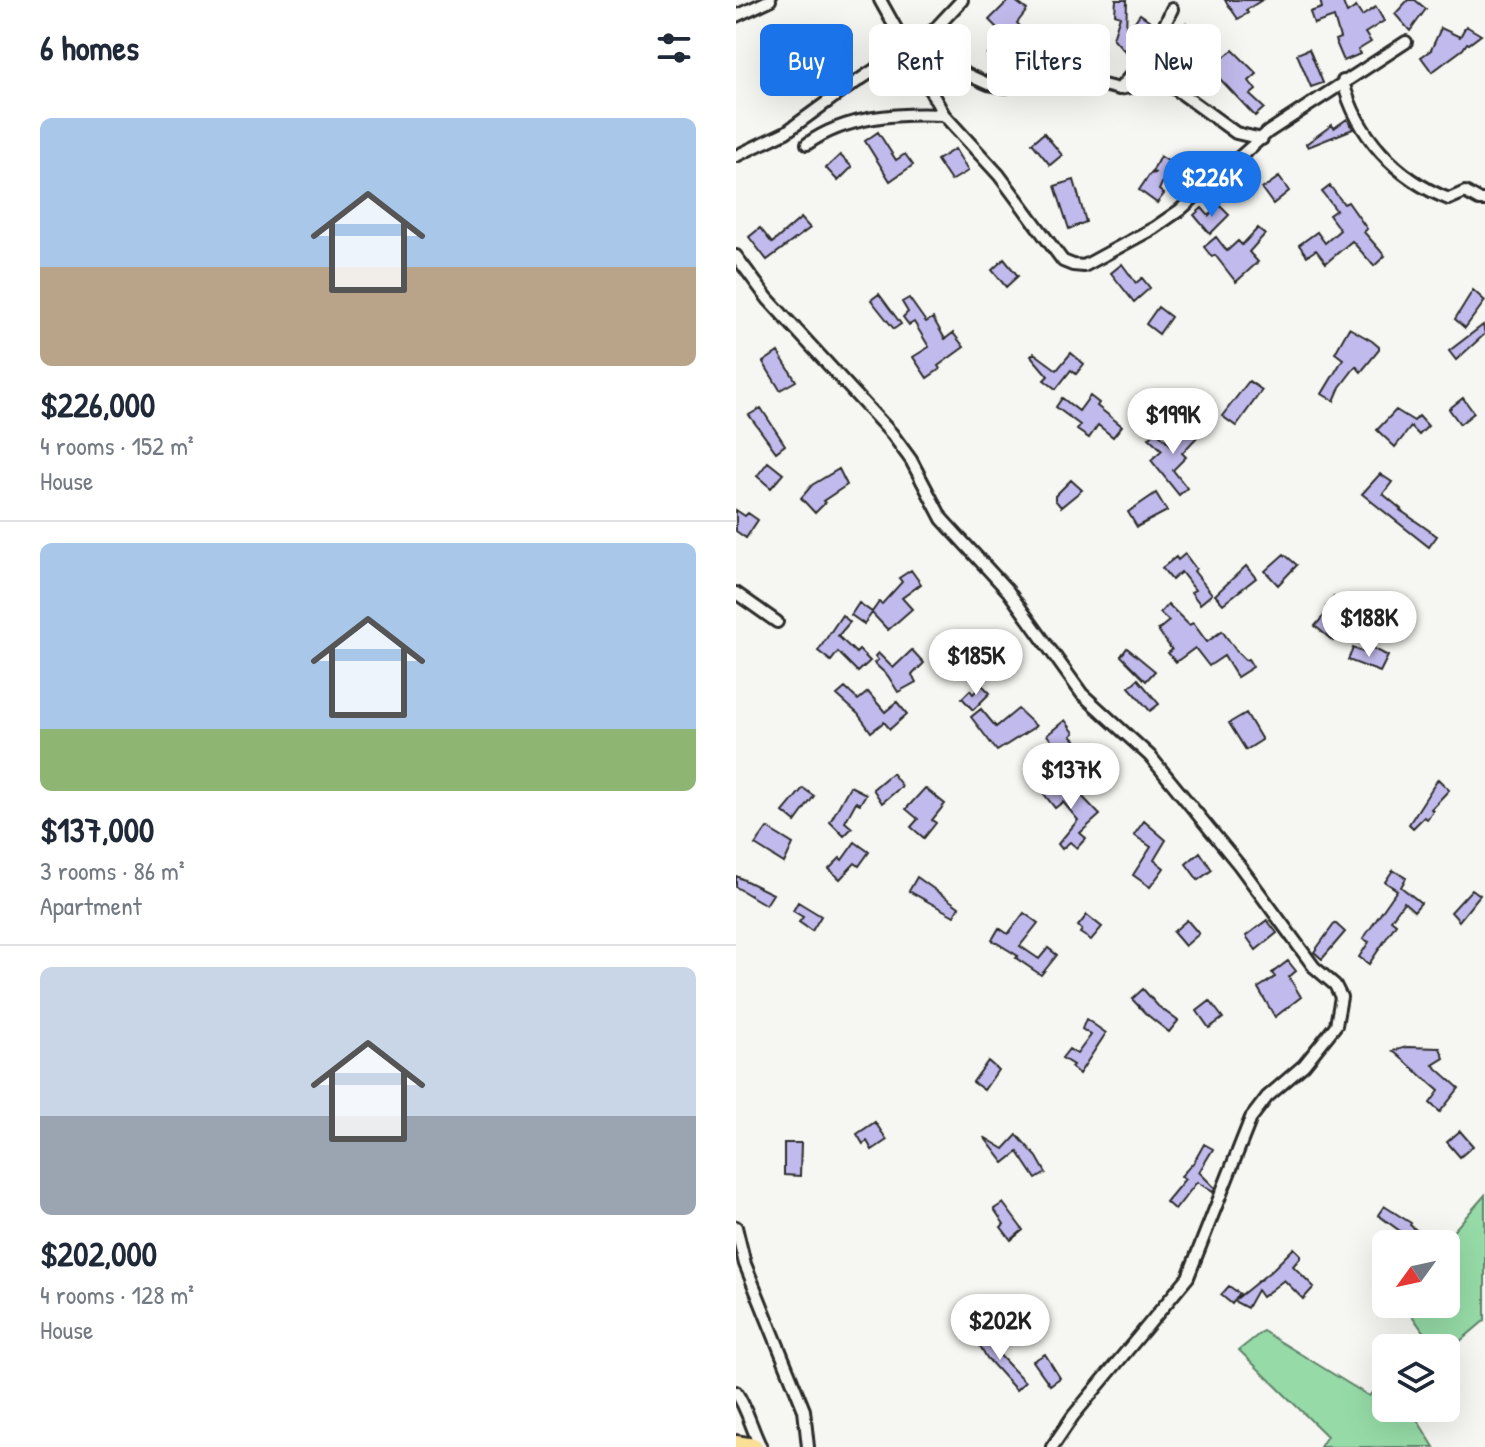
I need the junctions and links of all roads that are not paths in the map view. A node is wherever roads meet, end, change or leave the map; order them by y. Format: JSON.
{"nodes":[{"id":1,"x":770,"y":0,"type":"edge"},
{"id":2,"x":880,"y":0,"type":"edge"},
{"id":3,"x":962,"y":0,"type":"edge"},
{"id":4,"x":1172,"y":9,"type":"dead end"},
{"id":5,"x":736,"y":16,"type":"edge"},
{"id":6,"x":893,"y":24,"type":"edge"},
{"id":7,"x":940,"y":24,"type":"edge"},
{"id":8,"x":1406,"y":42,"type":"dead end"},
{"id":9,"x":869,"y":75,"type":"edge"},
{"id":10,"x":971,"y":76,"type":"edge"},
{"id":11,"x":1343,"y":81,"type":"junction"},
{"id":12,"x":1119,"y":89,"type":"junction"},
{"id":13,"x":934,"y":96,"type":"edge"},
{"id":14,"x":944,"y":115,"type":"junction"},
{"id":15,"x":1262,"y":139,"type":"junction"},
{"id":16,"x":807,"y":144,"type":"dead end"},
{"id":17,"x":736,"y":156,"type":"edge"},
{"id":18,"x":1485,"y":200,"type":"edge"},
{"id":19,"x":736,"y":256,"type":"edge"},
{"id":20,"x":736,"y":593,"type":"edge"},
{"id":21,"x":777,"y":622,"type":"dead end"},
{"id":22,"x":736,"y":1227,"type":"edge"},
{"id":23,"x":736,"y":1392,"type":"edge"},
{"id":24,"x":736,"y":1444,"type":"edge"},
{"id":25,"x":754,"y":1447,"type":"edge"},
{"id":26,"x":761,"y":1447,"type":"edge"},
{"id":27,"x":808,"y":1447,"type":"edge"},
{"id":28,"x":1052,"y":1447,"type":"edge"}],
"edges":[{"from":1,"to":5,"type":"street"},
{"from":2,"to":6,"type":"street"},
{"from":3,"to":7,"type":"street"},
{"from":4,"to":12,"type":"street"},
{"from":8,"to":11,"type":"street"},
{"from":9,"to":17,"type":"street"},
{"from":10,"to":12,"type":"street"},
{"from":11,"to":15,"type":"street"},
{"from":11,"to":18,"type":"street"},
{"from":12,"to":15,"type":"street"},
{"from":13,"to":14,"type":"street"},
{"from":14,"to":15,"type":"street"},
{"from":14,"to":16,"type":"street"},
{"from":19,"to":28,"type":"street"},
{"from":20,"to":21,"type":"street"},
{"from":22,"to":27,"type":"street"},
{"from":23,"to":26,"type":"street"},
{"from":24,"to":25,"type":"main road"}]}
